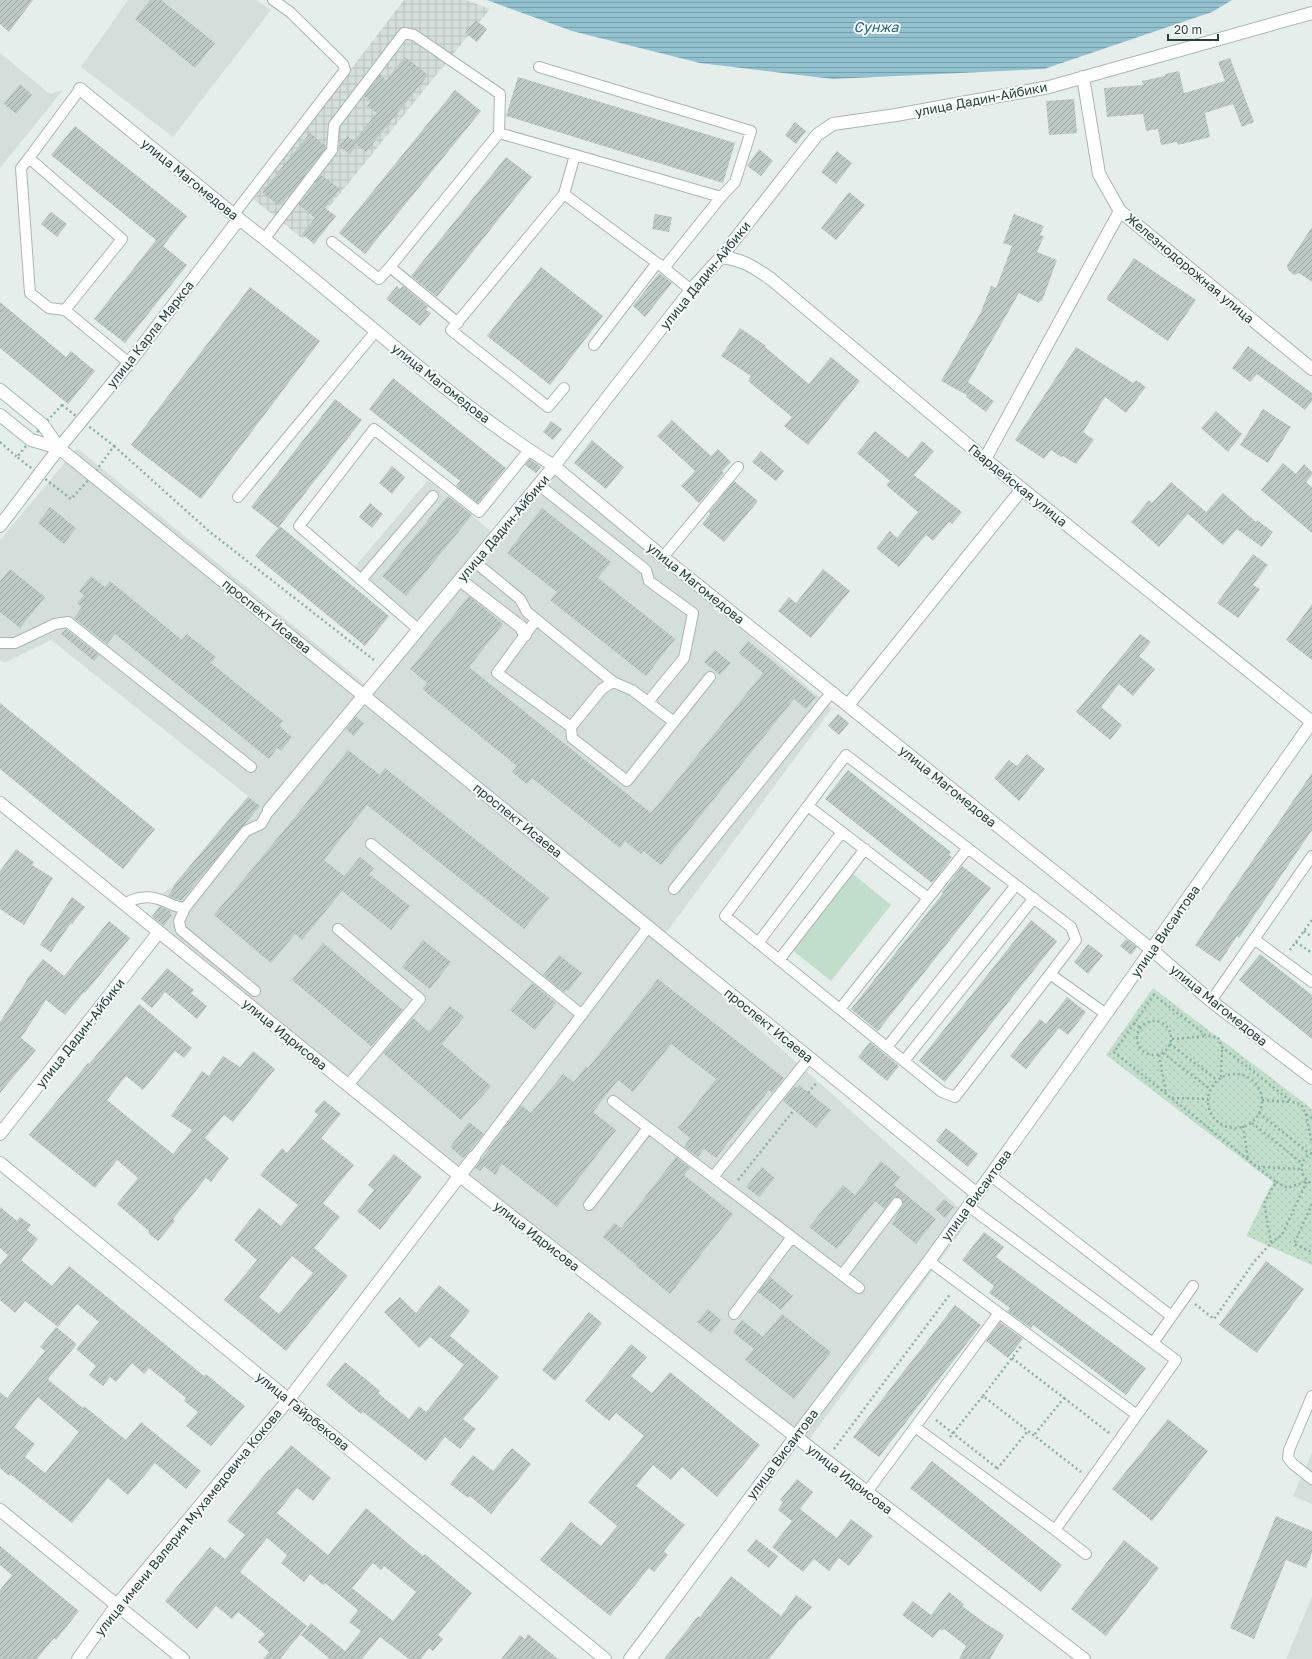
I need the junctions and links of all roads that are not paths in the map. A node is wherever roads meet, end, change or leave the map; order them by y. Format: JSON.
{"nodes":[{"id":1,"x":272,"y":0,"type":"edge"},
{"id":2,"x":1312,"y":13,"type":"edge"},
{"id":3,"x":539,"y":66,"type":"dead end"},
{"id":4,"x":1082,"y":77,"type":"junction"},
{"id":5,"x":80,"y":89,"type":"joint"},
{"id":6,"x":499,"y":133,"type":"junction"},
{"id":7,"x":575,"y":155,"type":"junction"},
{"id":8,"x":29,"y":158,"type":"junction"},
{"id":9,"x":564,"y":194,"type":"junction"},
{"id":10,"x":721,"y":197,"type":"junction"},
{"id":11,"x":1120,"y":210,"type":"junction"},
{"id":12,"x":237,"y":217,"type":"junction"},
{"id":13,"x":265,"y":238,"type":"junction"},
{"id":14,"x":332,"y":242,"type":"dead end"},
{"id":15,"x":721,"y":257,"type":"junction"},
{"id":16,"x":661,"y":266,"type":"junction"},
{"id":17,"x":390,"y":267,"type":"junction"},
{"id":18,"x":691,"y":290,"type":"junction"},
{"id":19,"x":65,"y":310,"type":"junction"},
{"id":20,"x":458,"y":322,"type":"junction"},
{"id":21,"x":376,"y":331,"type":"junction"},
{"id":22,"x":594,"y":346,"type":"dead end"},
{"id":23,"x":129,"y":363,"type":"junction"},
{"id":24,"x":1312,"y":369,"type":"edge"},
{"id":25,"x":564,"y":388,"type":"dead end"},
{"id":26,"x":0,"y":390,"type":"edge"},
{"id":27,"x":0,"y":415,"type":"edge"},
{"id":28,"x":59,"y":448,"type":"junction"},
{"id":29,"x":530,"y":450,"type":"junction"},
{"id":30,"x":985,"y":459,"type":"junction"},
{"id":31,"x":554,"y":466,"type":"junction"},
{"id":32,"x":738,"y":467,"type":"dead end"},
{"id":33,"x":539,"y":485,"type":"junction"},
{"id":34,"x":1022,"y":489,"type":"junction"},
{"id":35,"x":432,"y":496,"type":"dead end"},
{"id":36,"x":238,"y":497,"type":"dead end"},
{"id":37,"x":0,"y":526,"type":"edge"},
{"id":38,"x":663,"y":556,"type":"junction"},
{"id":39,"x":474,"y":562,"type":"junction"},
{"id":40,"x":362,"y":580,"type":"junction"},
{"id":41,"x":460,"y":580,"type":"junction"},
{"id":42,"x":536,"y":620,"type":"junction"},
{"id":43,"x":419,"y":630,"type":"junction"},
{"id":44,"x":525,"y":635,"type":"junction"},
{"id":45,"x":0,"y":643,"type":"edge"},
{"id":46,"x":710,"y":677,"type":"dead end"},
{"id":47,"x":613,"y":682,"type":"junction"},
{"id":48,"x":833,"y":692,"type":"junction"},
{"id":49,"x":365,"y":696,"type":"junction"},
{"id":50,"x":648,"y":702,"type":"junction"},
{"id":51,"x":848,"y":705,"type":"junction"},
{"id":52,"x":674,"y":722,"type":"junction"},
{"id":53,"x":1312,"y":722,"type":"edge"},
{"id":54,"x":571,"y":727,"type":"junction"},
{"id":55,"x":251,"y":767,"type":"dead end"},
{"id":56,"x":0,"y":803,"type":"edge"},
{"id":57,"x":808,"y":806,"type":"junction"},
{"id":58,"x":269,"y":810,"type":"joint"},
{"id":59,"x":842,"y":832,"type":"junction"},
{"id":60,"x":371,"y":844,"type":"dead end"},
{"id":61,"x":968,"y":848,"type":"junction"},
{"id":62,"x":865,"y":849,"type":"junction"},
{"id":63,"x":1312,"y":856,"type":"edge"},
{"id":64,"x":1016,"y":885,"type":"junction"},
{"id":65,"x":674,"y":889,"type":"dead end"},
{"id":66,"x":928,"y":898,"type":"junction"},
{"id":67,"x":1034,"y":898,"type":"junction"},
{"id":68,"x":125,"y":904,"type":"junction"},
{"id":69,"x":185,"y":908,"type":"junction"},
{"id":70,"x":649,"y":926,"type":"junction"},
{"id":71,"x":338,"y":929,"type":"dead end"},
{"id":72,"x":159,"y":932,"type":"junction"},
{"id":73,"x":1254,"y":939,"type":"junction"},
{"id":74,"x":758,"y":943,"type":"junction"},
{"id":75,"x":1152,"y":950,"type":"junction"},
{"id":76,"x":779,"y":960,"type":"junction"},
{"id":77,"x":1050,"y":974,"type":"junction"},
{"id":78,"x":1312,"y":982,"type":"edge"},
{"id":79,"x":255,"y":992,"type":"dead end"},
{"id":80,"x":1212,"y":1001,"type":"junction"},
{"id":81,"x":840,"y":1009,"type":"junction"},
{"id":82,"x":1106,"y":1014,"type":"junction"},
{"id":83,"x":582,"y":1015,"type":"junction"},
{"id":84,"x":887,"y":1047,"type":"junction"},
{"id":85,"x":809,"y":1058,"type":"junction"},
{"id":86,"x":904,"y":1061,"type":"junction"},
{"id":87,"x":1312,"y":1078,"type":"edge"},
{"id":88,"x":348,"y":1085,"type":"junction"},
{"id":89,"x":613,"y":1101,"type":"dead end"},
{"id":90,"x":648,"y":1128,"type":"junction"},
{"id":91,"x":0,"y":1134,"type":"edge"},
{"id":92,"x":474,"y":1157,"type":"joint"},
{"id":93,"x":0,"y":1163,"type":"edge"},
{"id":94,"x":990,"y":1175,"type":"junction"},
{"id":95,"x":460,"y":1176,"type":"junction"},
{"id":96,"x":713,"y":1177,"type":"junction"},
{"id":97,"x":977,"y":1194,"type":"junction"},
{"id":98,"x":897,"y":1203,"type":"dead end"},
{"id":99,"x":589,"y":1205,"type":"dead end"},
{"id":100,"x":968,"y":1206,"type":"junction"},
{"id":101,"x":792,"y":1237,"type":"junction"},
{"id":102,"x":929,"y":1260,"type":"junction"},
{"id":103,"x":842,"y":1275,"type":"junction"},
{"id":104,"x":1193,"y":1286,"type":"dead end"},
{"id":105,"x":858,"y":1288,"type":"dead end"},
{"id":106,"x":999,"y":1313,"type":"junction"},
{"id":107,"x":734,"y":1314,"type":"dead end"},
{"id":108,"x":1171,"y":1316,"type":"junction"},
{"id":109,"x":1153,"y":1343,"type":"junction"},
{"id":110,"x":1312,"y":1396,"type":"edge"},
{"id":111,"x":289,"y":1399,"type":"junction"},
{"id":112,"x":1137,"y":1415,"type":"junction"},
{"id":113,"x":915,"y":1427,"type":"junction"},
{"id":114,"x":796,"y":1436,"type":"junction"},
{"id":115,"x":1312,"y":1479,"type":"edge"},
{"id":116,"x":866,"y":1492,"type":"junction"},
{"id":117,"x":0,"y":1510,"type":"edge"},
{"id":118,"x":1055,"y":1530,"type":"junction"},
{"id":119,"x":1086,"y":1554,"type":"dead end"},
{"id":120,"x":116,"y":1606,"type":"junction"},
{"id":121,"x":78,"y":1659,"type":"edge"},
{"id":122,"x":183,"y":1659,"type":"edge"},
{"id":123,"x":605,"y":1659,"type":"edge"},
{"id":124,"x":630,"y":1659,"type":"edge"},
{"id":125,"x":1084,"y":1659,"type":"edge"}],
"edges":[{"from":1,"to":12,"type":"lane"},
{"from":2,"to":4,"type":"street","name":"улица Дадин-Айбики"},
{"from":3,"to":10,"type":"lane"},
{"from":4,"to":11,"type":"street","name":"Железнодорожная улица"},
{"from":4,"to":15,"type":"street","name":"улица Дадин-Айбики"},
{"from":5,"to":8,"type":"lane"},
{"from":5,"to":12,"type":"street","name":"улица Магомедова"},
{"from":6,"to":7,"type":"lane"},
{"from":6,"to":13,"type":"lane"},
{"from":6,"to":17,"type":"lane"},
{"from":7,"to":9,"type":"lane"},
{"from":7,"to":10,"type":"lane"},
{"from":8,"to":19,"type":"lane"},
{"from":8,"to":19,"type":"lane"},
{"from":9,"to":16,"type":"lane"},
{"from":9,"to":20,"type":"lane"},
{"from":10,"to":16,"type":"lane"},
{"from":11,"to":24,"type":"street","name":"Железнодорожная улица"},
{"from":11,"to":30,"type":"street"},
{"from":12,"to":13,"type":"street","name":"улица Магомедова"},
{"from":12,"to":23,"type":"street","name":"улица Карла Маркса"},
{"from":13,"to":21,"type":"street","name":"улица Магомедова"},
{"from":14,"to":17,"type":"lane"},
{"from":15,"to":18,"type":"street","name":"улица Дадин-Айбики"},
{"from":15,"to":30,"type":"street","name":"Гвардейская улица"},
{"from":16,"to":18,"type":"lane"},
{"from":16,"to":22,"type":"lane"},
{"from":17,"to":20,"type":"lane"},
{"from":18,"to":31,"type":"street","name":"улица Дадин-Айбики"},
{"from":19,"to":23,"type":"lane"},
{"from":20,"to":25,"type":"lane"},
{"from":21,"to":29,"type":"street","name":"улица Магомедова"},
{"from":21,"to":36,"type":"lane"},
{"from":23,"to":28,"type":"street","name":"улица Карла Маркса"},
{"from":26,"to":28,"type":"street"},
{"from":27,"to":28,"type":"street"},
{"from":28,"to":37,"type":"street","name":"улица Карла Маркса"},
{"from":28,"to":49,"type":"street","name":"проспект Исаева"},
{"from":29,"to":31,"type":"street","name":"улица Магомедова"},
{"from":29,"to":40,"type":"lane"},
{"from":30,"to":34,"type":"street","name":"Гвардейская улица"},
{"from":31,"to":33,"type":"street","name":"улица Дадин-Айбики"},
{"from":31,"to":38,"type":"street","name":"улица Магомедова"},
{"from":32,"to":38,"type":"lane"},
{"from":33,"to":39,"type":"street","name":"улица Дадин-Айбики"},
{"from":33,"to":50,"type":"lane"},
{"from":34,"to":51,"type":"street"},
{"from":34,"to":53,"type":"street","name":"Гвардейская улица"},
{"from":35,"to":40,"type":"lane"},
{"from":38,"to":48,"type":"street","name":"улица Магомедова"},
{"from":39,"to":41,"type":"street","name":"улица Дадин-Айбики"},
{"from":39,"to":42,"type":"lane"},
{"from":40,"to":43,"type":"lane"},
{"from":41,"to":43,"type":"street","name":"улица Дадин-Айбики"},
{"from":41,"to":44,"type":"street"},
{"from":42,"to":44,"type":"lane"},
{"from":42,"to":47,"type":"lane"},
{"from":43,"to":49,"type":"street","name":"улица Дадин-Айбики"},
{"from":44,"to":54,"type":"lane"},
{"from":45,"to":55,"type":"lane"},
{"from":46,"to":52,"type":"lane"},
{"from":47,"to":50,"type":"lane"},
{"from":47,"to":54,"type":"lane"},
{"from":48,"to":51,"type":"street","name":"улица Магомедова"},
{"from":48,"to":65,"type":"lane"},
{"from":49,"to":58,"type":"street","name":"улица Дадин-Айбики"},
{"from":49,"to":70,"type":"street","name":"проспект Исаева"},
{"from":50,"to":52,"type":"lane"},
{"from":51,"to":75,"type":"street","name":"улица Магомедова"},
{"from":52,"to":54,"type":"lane"},
{"from":53,"to":75,"type":"street","name":"улица Висаитова"},
{"from":56,"to":68,"type":"street","name":"улица Идрисова"},
{"from":57,"to":59,"type":"lane"},
{"from":57,"to":61,"type":"lane"},
{"from":57,"to":74,"type":"lane"},
{"from":58,"to":69,"type":"lane"},
{"from":59,"to":62,"type":"lane"},
{"from":59,"to":74,"type":"lane"},
{"from":60,"to":83,"type":"lane"},
{"from":61,"to":64,"type":"lane"},
{"from":61,"to":66,"type":"lane"},
{"from":62,"to":66,"type":"lane"},
{"from":62,"to":76,"type":"lane"},
{"from":63,"to":73,"type":"lane"},
{"from":64,"to":67,"type":"lane"},
{"from":64,"to":84,"type":"lane"},
{"from":66,"to":81,"type":"lane"},
{"from":67,"to":77,"type":"lane"},
{"from":67,"to":86,"type":"lane"},
{"from":68,"to":69,"type":"lane"},
{"from":68,"to":72,"type":"street","name":"улица Идрисова"},
{"from":69,"to":79,"type":"lane"},
{"from":70,"to":83,"type":"lane"},
{"from":70,"to":85,"type":"street","name":"проспект Исаева"},
{"from":71,"to":88,"type":"lane"},
{"from":72,"to":88,"type":"street","name":"улица Идрисова"},
{"from":72,"to":91,"type":"street","name":"улица Дадин-Айбики"},
{"from":73,"to":78,"type":"lane"},
{"from":73,"to":80,"type":"lane"},
{"from":74,"to":76,"type":"lane"},
{"from":75,"to":80,"type":"street","name":"улица Магомедова"},
{"from":75,"to":82,"type":"street","name":"улица Висаитова"},
{"from":76,"to":81,"type":"lane"},
{"from":77,"to":82,"type":"lane"},
{"from":77,"to":86,"type":"lane"},
{"from":80,"to":87,"type":"street","name":"улица Магомедова"},
{"from":81,"to":84,"type":"lane"},
{"from":82,"to":94,"type":"street","name":"улица Висаитова"},
{"from":83,"to":92,"type":"lane"},
{"from":84,"to":86,"type":"lane"},
{"from":85,"to":96,"type":"lane"},
{"from":85,"to":97,"type":"street","name":"проспект Исаева"},
{"from":88,"to":95,"type":"street","name":"улица Идрисова"},
{"from":89,"to":90,"type":"lane"},
{"from":90,"to":96,"type":"lane"},
{"from":90,"to":99,"type":"lane"},
{"from":92,"to":95,"type":"street","name":"улица имени Валерия Мухамедовича Кокова"},
{"from":93,"to":111,"type":"street","name":"улица Гайрбекова"},
{"from":94,"to":97,"type":"street","name":"улица Висаитова"},
{"from":94,"to":108,"type":"lane"},
{"from":95,"to":111,"type":"street","name":"улица имени Валерия Мухамедовича Кокова"},
{"from":95,"to":114,"type":"street","name":"улица Идрисова"},
{"from":96,"to":101,"type":"lane"},
{"from":97,"to":100,"type":"street","name":"улица Висаитова"},
{"from":98,"to":103,"type":"lane"},
{"from":100,"to":102,"type":"street","name":"улица Висаитова"},
{"from":100,"to":109,"type":"lane"},
{"from":101,"to":103,"type":"lane"},
{"from":101,"to":107,"type":"lane"},
{"from":102,"to":106,"type":"lane"},
{"from":102,"to":114,"type":"street","name":"улица Висаитова"},
{"from":103,"to":105,"type":"lane"},
{"from":104,"to":108,"type":"lane"},
{"from":106,"to":112,"type":"lane"},
{"from":106,"to":113,"type":"lane"},
{"from":108,"to":109,"type":"lane"},
{"from":109,"to":112,"type":"lane"},
{"from":110,"to":115,"type":"lane"},
{"from":111,"to":120,"type":"street","name":"улица имени Валерия Мухамедовича Кокова"},
{"from":111,"to":123,"type":"street","name":"улица Гайрбекова"},
{"from":112,"to":118,"type":"lane"},
{"from":113,"to":116,"type":"lane"},
{"from":113,"to":118,"type":"lane"},
{"from":114,"to":116,"type":"street","name":"улица Идрисова"},
{"from":114,"to":124,"type":"street","name":"улица Висаитова"},
{"from":116,"to":125,"type":"street","name":"улица Идрисова"},
{"from":117,"to":120,"type":"street"},
{"from":118,"to":119,"type":"lane"},
{"from":120,"to":121,"type":"street","name":"улица имени Валерия Мухамедовича Кокова"},
{"from":120,"to":122,"type":"street"}]}
